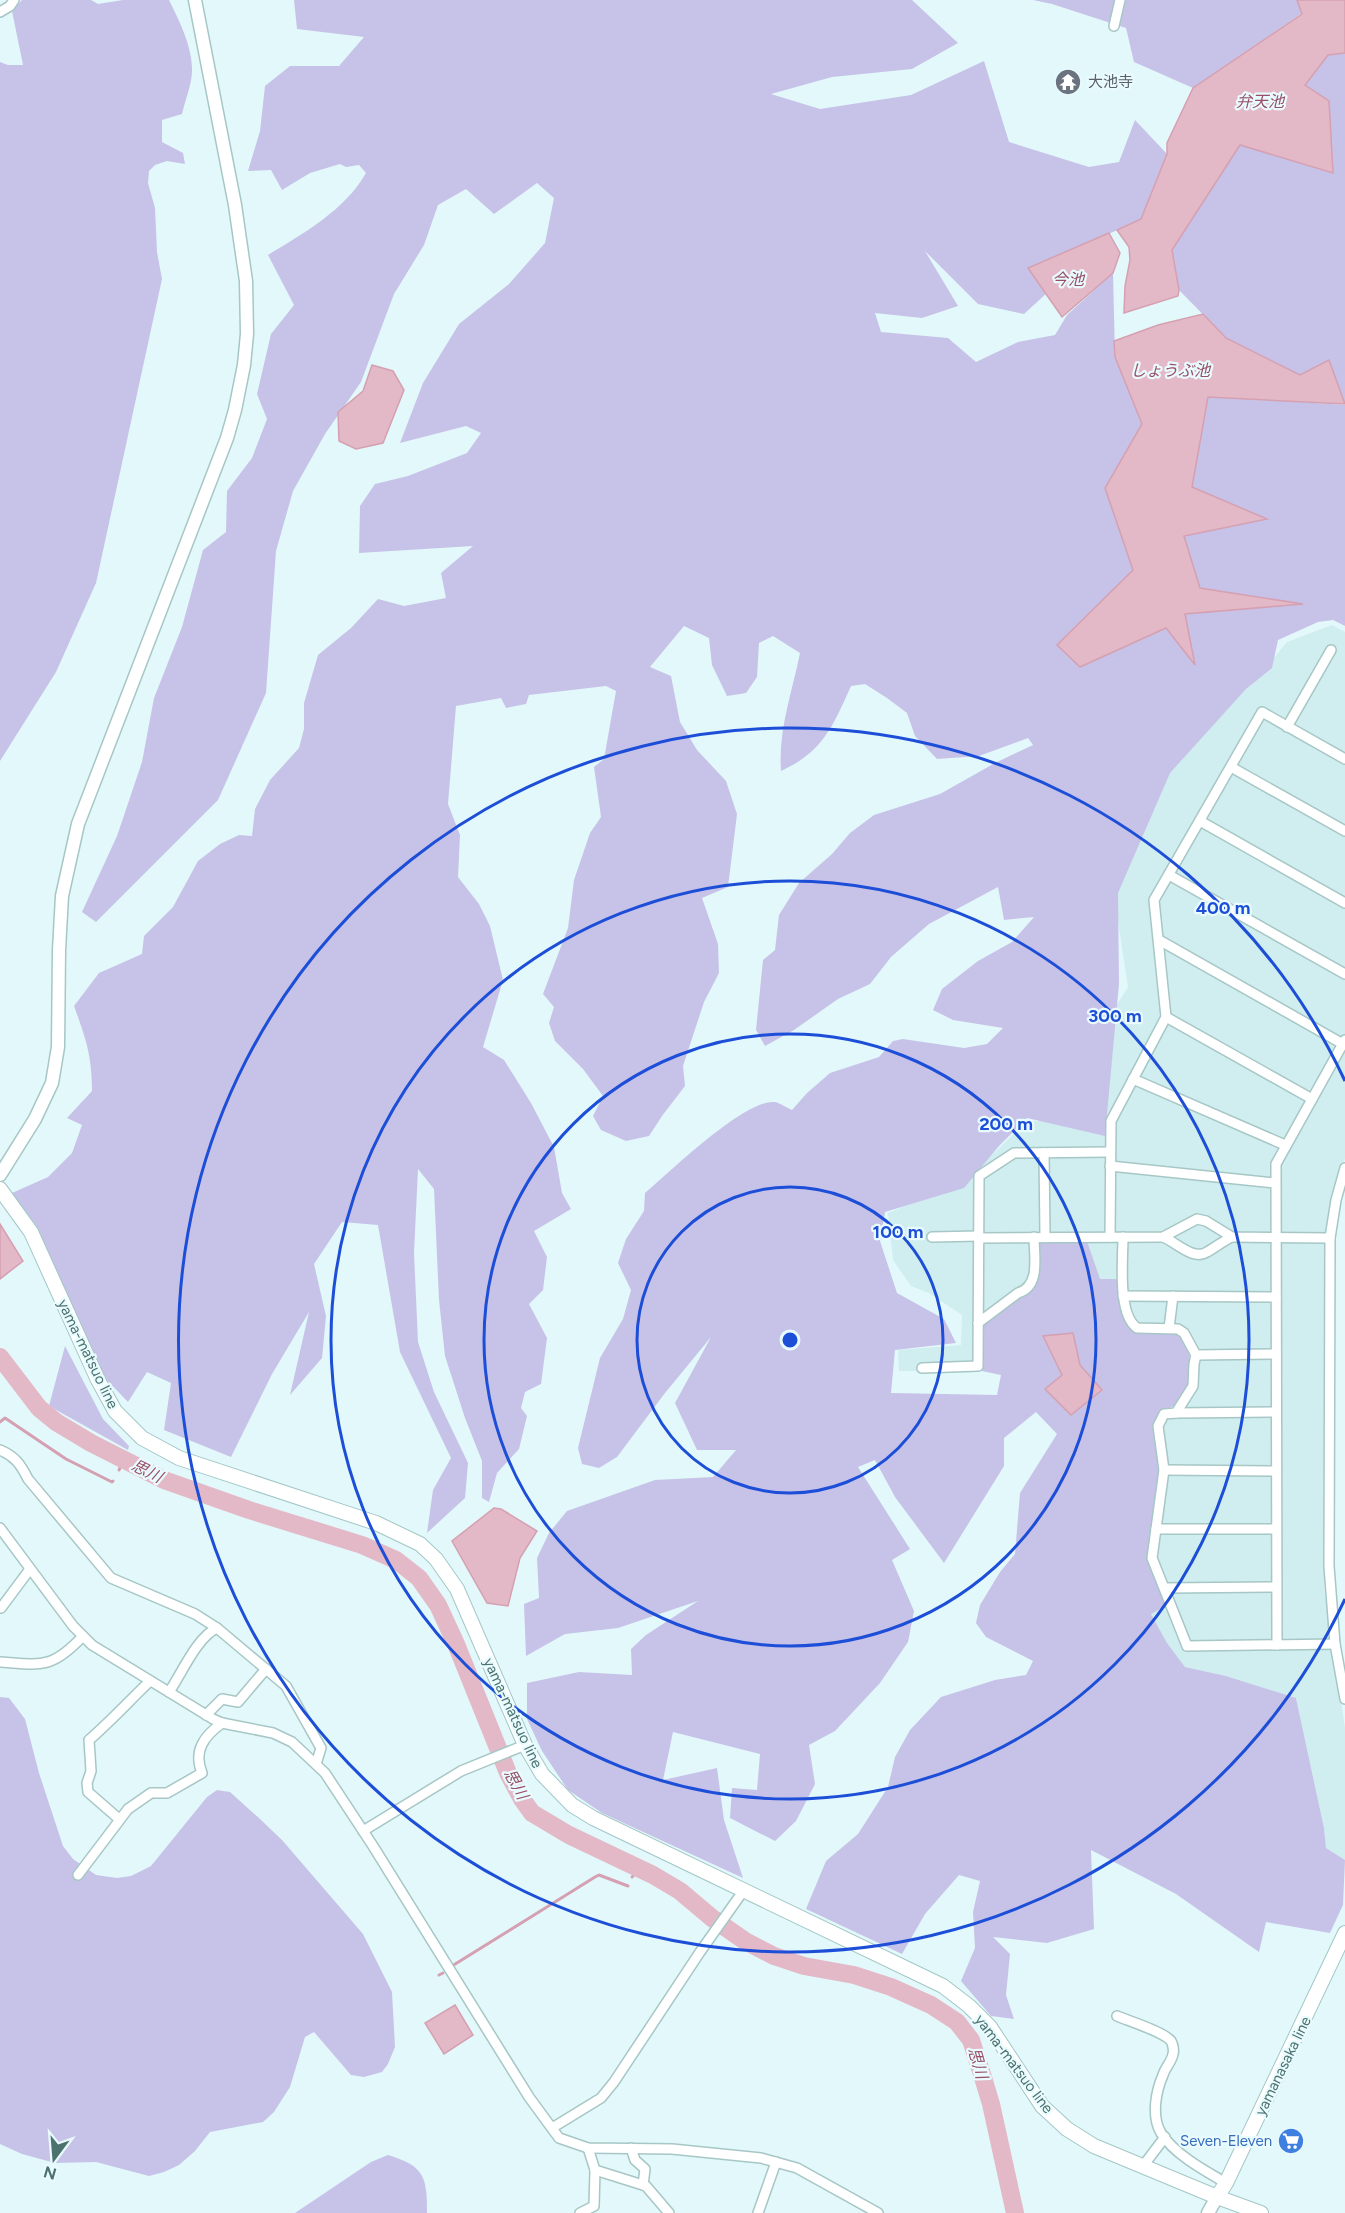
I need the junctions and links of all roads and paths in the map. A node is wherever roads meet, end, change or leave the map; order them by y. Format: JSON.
{"nodes":[{"id":1,"x":14,"y":0,"type":"edge"},
{"id":2,"x":195,"y":0,"type":"edge"},
{"id":3,"x":1120,"y":0,"type":"edge"},
{"id":4,"x":0,"y":12,"type":"edge"},
{"id":5,"x":1114,"y":26,"type":"dead end"},
{"id":6,"x":1331,"y":651,"type":"dead end"},
{"id":7,"x":1287,"y":727,"type":"junction"},
{"id":8,"x":1345,"y":759,"type":"edge"},
{"id":9,"x":1231,"y":767,"type":"junction"},
{"id":10,"x":1200,"y":821,"type":"junction"},
{"id":11,"x":1345,"y":831,"type":"edge"},
{"id":12,"x":1169,"y":875,"type":"junction"},
{"id":13,"x":1345,"y":903,"type":"edge"},
{"id":14,"x":1158,"y":940,"type":"junction"},
{"id":15,"x":1345,"y":974,"type":"edge"},
{"id":16,"x":1166,"y":1017,"type":"junction"},
{"id":17,"x":1344,"y":1042,"type":"edge"},
{"id":18,"x":1133,"y":1079,"type":"junction"},
{"id":19,"x":1312,"y":1099,"type":"junction"},
{"id":20,"x":1285,"y":1145,"type":"junction"},
{"id":21,"x":1110,"y":1152,"type":"junction"},
{"id":22,"x":1044,"y":1153,"type":"junction"},
{"id":23,"x":1110,"y":1166,"type":"junction"},
{"id":24,"x":1345,"y":1168,"type":"edge"},
{"id":25,"x":0,"y":1175,"type":"edge"},
{"id":26,"x":1275,"y":1183,"type":"junction"},
{"id":27,"x":0,"y":1189,"type":"edge"},
{"id":28,"x":1045,"y":1236,"type":"junction"},
{"id":29,"x":932,"y":1237,"type":"dead end"},
{"id":30,"x":979,"y":1237,"type":"junction"},
{"id":31,"x":1034,"y":1237,"type":"junction"},
{"id":32,"x":1110,"y":1237,"type":"junction"},
{"id":33,"x":1123,"y":1237,"type":"junction"},
{"id":34,"x":1163,"y":1237,"type":"junction"},
{"id":35,"x":1232,"y":1237,"type":"junction"},
{"id":36,"x":1276,"y":1237,"type":"junction"},
{"id":37,"x":1330,"y":1238,"type":"junction"},
{"id":38,"x":1124,"y":1296,"type":"junction"},
{"id":39,"x":1173,"y":1296,"type":"junction"},
{"id":40,"x":1276,"y":1297,"type":"junction"},
{"id":41,"x":978,"y":1323,"type":"junction"},
{"id":42,"x":1169,"y":1328,"type":"junction"},
{"id":43,"x":1196,"y":1354,"type":"junction"},
{"id":44,"x":1276,"y":1354,"type":"junction"},
{"id":45,"x":922,"y":1368,"type":"dead end"},
{"id":46,"x":1275,"y":1412,"type":"junction"},
{"id":47,"x":1176,"y":1413,"type":"junction"},
{"id":48,"x":0,"y":1450,"type":"edge"},
{"id":49,"x":1164,"y":1470,"type":"junction"},
{"id":50,"x":1275,"y":1471,"type":"junction"},
{"id":51,"x":1156,"y":1529,"type":"junction"},
{"id":52,"x":1275,"y":1529,"type":"junction"},
{"id":53,"x":1,"y":1533,"type":"edge"},
{"id":54,"x":30,"y":1569,"type":"junction"},
{"id":55,"x":1276,"y":1587,"type":"junction"},
{"id":56,"x":1165,"y":1588,"type":"junction"},
{"id":57,"x":1,"y":1608,"type":"edge"},
{"id":58,"x":217,"y":1628,"type":"junction"},
{"id":59,"x":83,"y":1636,"type":"junction"},
{"id":60,"x":1335,"y":1644,"type":"junction"},
{"id":61,"x":1276,"y":1645,"type":"junction"},
{"id":62,"x":0,"y":1662,"type":"edge"},
{"id":63,"x":266,"y":1669,"type":"junction"},
{"id":64,"x":150,"y":1681,"type":"junction"},
{"id":65,"x":169,"y":1692,"type":"junction"},
{"id":66,"x":1345,"y":1699,"type":"edge"},
{"id":67,"x":206,"y":1715,"type":"junction"},
{"id":68,"x":222,"y":1724,"type":"junction"},
{"id":69,"x":518,"y":1748,"type":"junction"},
{"id":70,"x":316,"y":1764,"type":"junction"},
{"id":71,"x":119,"y":1819,"type":"junction"},
{"id":72,"x":363,"y":1831,"type":"junction"},
{"id":73,"x":78,"y":1875,"type":"dead end"},
{"id":74,"x":744,"y":1890,"type":"junction"},
{"id":75,"x":1345,"y":1933,"type":"edge"},
{"id":76,"x":1117,"y":2016,"type":"dead end"},
{"id":77,"x":552,"y":2128,"type":"junction"},
{"id":78,"x":1165,"y":2137,"type":"junction"},
{"id":79,"x":588,"y":2148,"type":"junction"},
{"id":80,"x":631,"y":2148,"type":"junction"},
{"id":81,"x":776,"y":2162,"type":"junction"},
{"id":82,"x":1143,"y":2166,"type":"junction"},
{"id":83,"x":595,"y":2170,"type":"junction"},
{"id":84,"x":1226,"y":2182,"type":"junction"},
{"id":85,"x":643,"y":2185,"type":"junction"},
{"id":86,"x":1217,"y":2197,"type":"junction"},
{"id":87,"x":580,"y":2213,"type":"edge"},
{"id":88,"x":669,"y":2213,"type":"edge"},
{"id":89,"x":758,"y":2213,"type":"edge"},
{"id":90,"x":878,"y":2213,"type":"edge"},
{"id":91,"x":1208,"y":2213,"type":"edge"},
{"id":92,"x":1261,"y":2213,"type":"edge"}],
"edges":[{"from":1,"to":4,"type":"street"},
{"from":2,"to":25,"type":"street"},
{"from":3,"to":5,"type":"street"},
{"from":6,"to":7,"type":"street"},
{"from":7,"to":8,"type":"street"},
{"from":7,"to":9,"type":"street"},
{"from":9,"to":10,"type":"street"},
{"from":9,"to":11,"type":"street"},
{"from":10,"to":12,"type":"street"},
{"from":10,"to":13,"type":"street"},
{"from":12,"to":14,"type":"street"},
{"from":12,"to":15,"type":"street"},
{"from":14,"to":16,"type":"street"},
{"from":14,"to":17,"type":"street"},
{"from":16,"to":18,"type":"street"},
{"from":16,"to":19,"type":"street"},
{"from":17,"to":19,"type":"street"},
{"from":18,"to":20,"type":"street"},
{"from":18,"to":21,"type":"street"},
{"from":19,"to":20,"type":"street"},
{"from":20,"to":26,"type":"street"},
{"from":21,"to":22,"type":"street"},
{"from":21,"to":23,"type":"street"},
{"from":22,"to":28,"type":"street"},
{"from":22,"to":30,"type":"street"},
{"from":23,"to":26,"type":"street"},
{"from":23,"to":32,"type":"street"},
{"from":24,"to":37,"type":"street"},
{"from":26,"to":36,"type":"street"},
{"from":27,"to":69,"type":"main road","name":"yama-matsuo line"},
{"from":28,"to":31,"type":"street"},
{"from":28,"to":32,"type":"street"},
{"from":29,"to":30,"type":"street"},
{"from":30,"to":31,"type":"street"},
{"from":30,"to":41,"type":"street"},
{"from":31,"to":41,"type":"street"},
{"from":32,"to":33,"type":"street"},
{"from":33,"to":34,"type":"street"},
{"from":33,"to":38,"type":"street"},
{"from":34,"to":35,"type":"street"},
{"from":34,"to":35,"type":"street"},
{"from":35,"to":36,"type":"street"},
{"from":36,"to":37,"type":"street"},
{"from":36,"to":40,"type":"street"},
{"from":37,"to":60,"type":"street"},
{"from":38,"to":39,"type":"street"},
{"from":38,"to":42,"type":"street"},
{"from":39,"to":40,"type":"street"},
{"from":39,"to":42,"type":"street"},
{"from":40,"to":44,"type":"street"},
{"from":41,"to":45,"type":"street"},
{"from":42,"to":43,"type":"street"},
{"from":43,"to":44,"type":"street"},
{"from":43,"to":47,"type":"street"},
{"from":44,"to":46,"type":"street"},
{"from":46,"to":47,"type":"street"},
{"from":46,"to":50,"type":"street"},
{"from":47,"to":49,"type":"street"},
{"from":48,"to":58,"type":"street"},
{"from":49,"to":50,"type":"street"},
{"from":49,"to":51,"type":"street"},
{"from":50,"to":52,"type":"street"},
{"from":51,"to":52,"type":"street"},
{"from":51,"to":56,"type":"street"},
{"from":52,"to":55,"type":"street"},
{"from":53,"to":54,"type":"street"},
{"from":54,"to":57,"type":"street"},
{"from":54,"to":59,"type":"street"},
{"from":55,"to":56,"type":"street"},
{"from":55,"to":61,"type":"street"},
{"from":56,"to":61,"type":"street"},
{"from":58,"to":63,"type":"street"},
{"from":58,"to":65,"type":"street"},
{"from":59,"to":62,"type":"street"},
{"from":59,"to":64,"type":"street"},
{"from":60,"to":61,"type":"street"},
{"from":60,"to":66,"type":"street"},
{"from":63,"to":67,"type":"street"},
{"from":63,"to":70,"type":"street"},
{"from":64,"to":65,"type":"street"},
{"from":64,"to":71,"type":"street"},
{"from":65,"to":67,"type":"street"},
{"from":67,"to":68,"type":"street"},
{"from":68,"to":70,"type":"street"},
{"from":68,"to":71,"type":"street"},
{"from":69,"to":72,"type":"street"},
{"from":69,"to":74,"type":"main road","name":"yama-matsuo line"},
{"from":70,"to":72,"type":"street"},
{"from":71,"to":73,"type":"street"},
{"from":72,"to":77,"type":"street"},
{"from":74,"to":77,"type":"street"},
{"from":74,"to":82,"type":"main road","name":"yama-matsuo line"},
{"from":75,"to":84,"type":"main road","name":"yamanasaka line"},
{"from":76,"to":78,"type":"street"},
{"from":77,"to":79,"type":"street"},
{"from":78,"to":82,"type":"street"},
{"from":78,"to":84,"type":"street"},
{"from":79,"to":80,"type":"street"},
{"from":79,"to":83,"type":"street"},
{"from":80,"to":81,"type":"street"},
{"from":80,"to":85,"type":"street"},
{"from":81,"to":89,"type":"street"},
{"from":81,"to":90,"type":"street"},
{"from":82,"to":86,"type":"main road","name":"yama-matsuo line"},
{"from":83,"to":85,"type":"street"},
{"from":83,"to":87,"type":"street"},
{"from":84,"to":86,"type":"main road","name":"yamanasaka line"},
{"from":85,"to":88,"type":"street"},
{"from":86,"to":91,"type":"street"},
{"from":86,"to":92,"type":"main road","name":"yama-matsuo line"}]}
